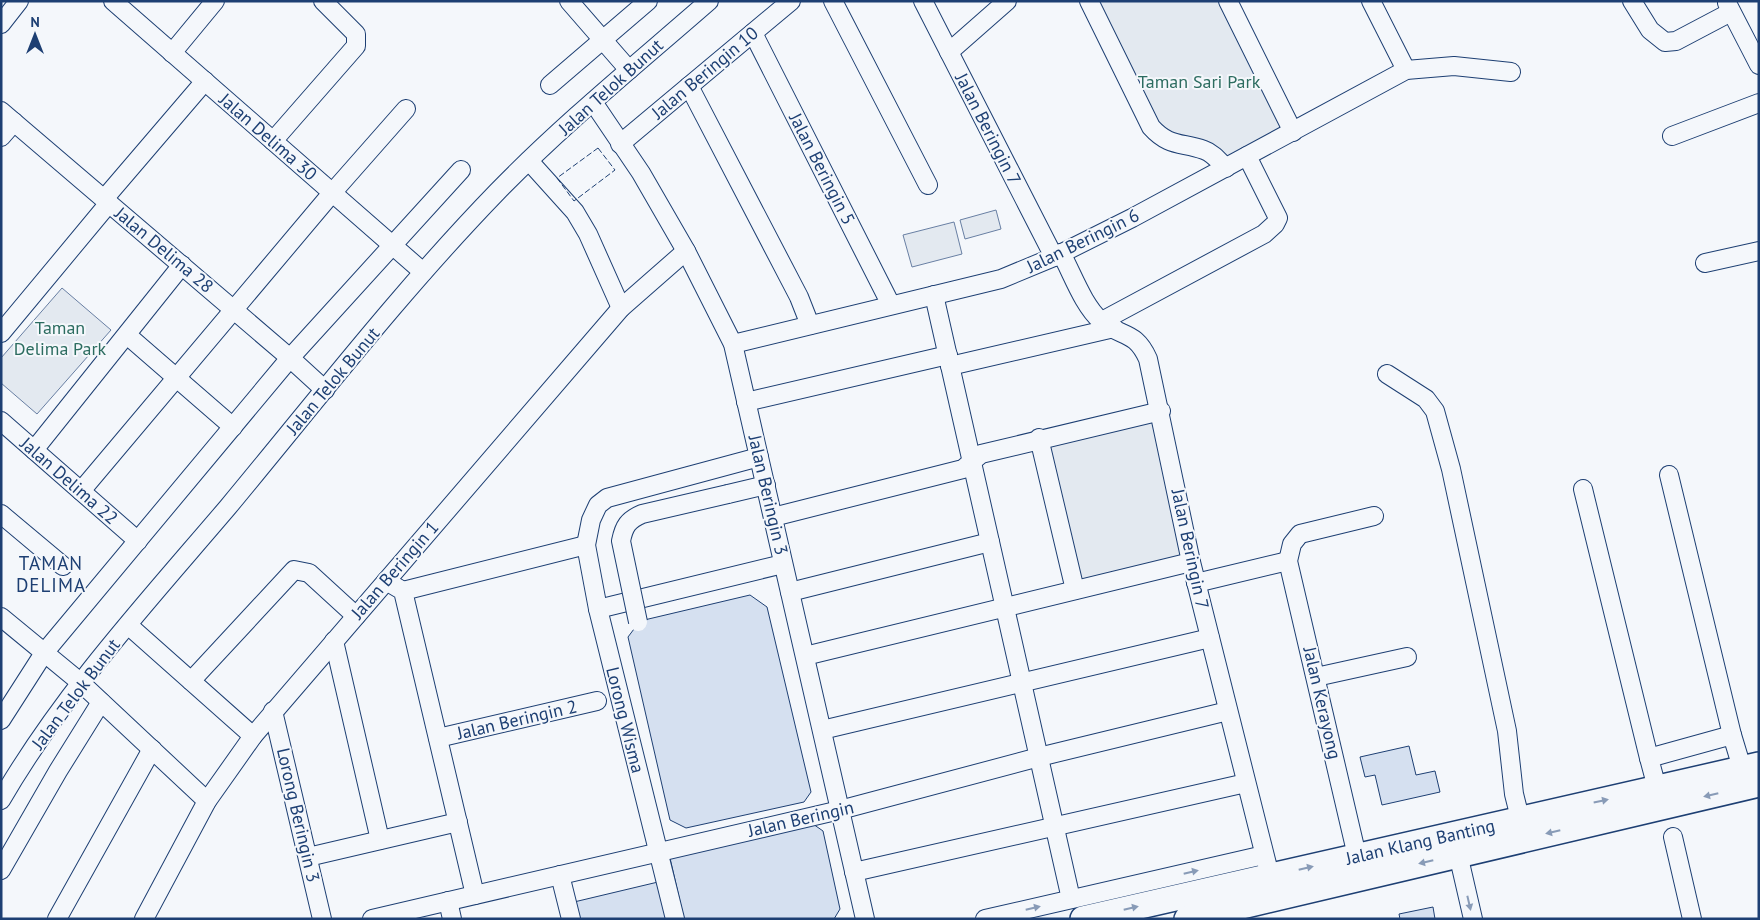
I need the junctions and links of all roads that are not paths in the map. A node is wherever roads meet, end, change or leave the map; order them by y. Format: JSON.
{"nodes":[{"id":1,"x":19,"y":1,"type":"edge"},
{"id":2,"x":113,"y":1,"type":"edge"},
{"id":3,"x":215,"y":1,"type":"edge"},
{"id":4,"x":323,"y":1,"type":"edge"},
{"id":5,"x":569,"y":1,"type":"edge"},
{"id":6,"x":648,"y":1,"type":"edge"},
{"id":7,"x":710,"y":1,"type":"edge"},
{"id":8,"x":791,"y":1,"type":"edge"},
{"id":9,"x":833,"y":1,"type":"edge"},
{"id":10,"x":922,"y":1,"type":"edge"},
{"id":11,"x":1007,"y":1,"type":"edge"},
{"id":12,"x":1089,"y":1,"type":"edge"},
{"id":13,"x":1228,"y":1,"type":"edge"},
{"id":14,"x":1371,"y":1,"type":"edge"},
{"id":15,"x":1632,"y":1,"type":"edge"},
{"id":16,"x":1729,"y":6,"type":"edge"},
{"id":17,"x":1,"y":24,"type":"edge"},
{"id":18,"x":753,"y":33,"type":"junction"},
{"id":19,"x":602,"y":41,"type":"junction"},
{"id":20,"x":948,"y":52,"type":"junction"},
{"id":21,"x":172,"y":53,"type":"junction"},
{"id":22,"x":1759,"y":65,"type":"edge"},
{"id":23,"x":629,"y":70,"type":"junction"},
{"id":24,"x":1406,"y":70,"type":"junction"},
{"id":25,"x":1511,"y":72,"type":"dead end"},
{"id":26,"x":205,"y":81,"type":"junction"},
{"id":27,"x":550,"y":85,"type":"dead end"},
{"id":28,"x":689,"y":86,"type":"junction"},
{"id":29,"x":593,"y":102,"type":"junction"},
{"id":30,"x":1759,"y":103,"type":"edge"},
{"id":31,"x":406,"y":109,"type":"dead end"},
{"id":32,"x":8,"y":117,"type":"edge"},
{"id":33,"x":1293,"y":132,"type":"junction"},
{"id":34,"x":1672,"y":136,"type":"dead end"},
{"id":35,"x":1,"y":137,"type":"edge"},
{"id":36,"x":273,"y":141,"type":"junction"},
{"id":37,"x":620,"y":144,"type":"junction"},
{"id":38,"x":1248,"y":156,"type":"junction"},
{"id":39,"x":529,"y":161,"type":"junction"},
{"id":40,"x":1226,"y":168,"type":"junction"},
{"id":41,"x":461,"y":170,"type":"dead end"},
{"id":42,"x":928,"y":185,"type":"dead end"},
{"id":43,"x":332,"y":193,"type":"junction"},
{"id":44,"x":106,"y":201,"type":"junction"},
{"id":45,"x":392,"y":246,"type":"junction"},
{"id":46,"x":686,"y":251,"type":"junction"},
{"id":47,"x":1759,"y":251,"type":"edge"},
{"id":48,"x":1058,"y":255,"type":"junction"},
{"id":49,"x":1704,"y":263,"type":"dead end"},
{"id":50,"x":182,"y":266,"type":"junction"},
{"id":51,"x":423,"y":272,"type":"junction"},
{"id":52,"x":934,"y":295,"type":"junction"},
{"id":53,"x":891,"y":306,"type":"junction"},
{"id":54,"x":621,"y":308,"type":"junction"},
{"id":55,"x":234,"y":310,"type":"junction"},
{"id":56,"x":1108,"y":324,"type":"junction"},
{"id":57,"x":810,"y":325,"type":"junction"},
{"id":58,"x":1,"y":333,"type":"edge"},
{"id":59,"x":127,"y":334,"type":"junction"},
{"id":60,"x":733,"y":344,"type":"junction"},
{"id":61,"x":290,"y":358,"type":"junction"},
{"id":62,"x":949,"y":361,"type":"junction"},
{"id":63,"x":1387,"y":374,"type":"dead end"},
{"id":64,"x":178,"y":378,"type":"junction"},
{"id":65,"x":325,"y":390,"type":"junction"},
{"id":66,"x":746,"y":402,"type":"junction"},
{"id":67,"x":1160,"y":411,"type":"junction"},
{"id":68,"x":1,"y":421,"type":"edge"},
{"id":69,"x":232,"y":427,"type":"junction"},
{"id":70,"x":1039,"y":438,"type":"junction"},
{"id":71,"x":34,"y":450,"type":"junction"},
{"id":72,"x":759,"y":457,"type":"junction"},
{"id":73,"x":972,"y":460,"type":"junction"},
{"id":74,"x":1669,"y":475,"type":"dead end"},
{"id":75,"x":766,"y":485,"type":"junction"},
{"id":76,"x":1583,"y":489,"type":"dead end"},
{"id":77,"x":81,"y":491,"type":"junction"},
{"id":78,"x":1,"y":514,"type":"edge"},
{"id":79,"x":1374,"y":516,"type":"dead end"},
{"id":80,"x":773,"y":517,"type":"junction"},
{"id":81,"x":138,"y":541,"type":"junction"},
{"id":82,"x":990,"y":542,"type":"junction"},
{"id":83,"x":586,"y":545,"type":"junction"},
{"id":84,"x":1290,"y":556,"type":"junction"},
{"id":85,"x":1190,"y":562,"type":"junction"},
{"id":86,"x":784,"y":564,"type":"junction"},
{"id":87,"x":63,"y":566,"type":"dead end"},
{"id":88,"x":386,"y":581,"type":"junction"},
{"id":89,"x":1196,"y":583,"type":"junction"},
{"id":90,"x":1075,"y":590,"type":"junction"},
{"id":91,"x":403,"y":591,"type":"junction"},
{"id":92,"x":790,"y":592,"type":"junction"},
{"id":93,"x":1005,"y":607,"type":"junction"},
{"id":94,"x":598,"y":609,"type":"junction"},
{"id":95,"x":356,"y":616,"type":"junction"},
{"id":96,"x":1,"y":617,"type":"edge"},
{"id":97,"x":638,"y":622,"type":"dead end"},
{"id":98,"x":128,"y":625,"type":"junction"},
{"id":99,"x":1210,"y":638,"type":"junction"},
{"id":100,"x":334,"y":641,"type":"junction"},
{"id":101,"x":44,"y":653,"type":"junction"},
{"id":102,"x":805,"y":656,"type":"junction"},
{"id":103,"x":1407,"y":657,"type":"dead end"},
{"id":104,"x":1316,"y":677,"type":"junction"},
{"id":105,"x":191,"y":681,"type":"junction"},
{"id":106,"x":80,"y":682,"type":"junction"},
{"id":107,"x":1022,"y":683,"type":"junction"},
{"id":108,"x":597,"y":701,"type":"dead end"},
{"id":109,"x":101,"y":702,"type":"junction"},
{"id":110,"x":273,"y":711,"type":"junction"},
{"id":111,"x":1228,"y":711,"type":"junction"},
{"id":112,"x":1,"y":720,"type":"edge"},
{"id":113,"x":822,"y":730,"type":"junction"},
{"id":114,"x":1732,"y":735,"type":"junction"},
{"id":115,"x":253,"y":736,"type":"junction"},
{"id":116,"x":438,"y":738,"type":"junction"},
{"id":117,"x":152,"y":749,"type":"junction"},
{"id":118,"x":1039,"y":757,"type":"junction"},
{"id":119,"x":1649,"y":758,"type":"junction"},
{"id":120,"x":1754,"y":773,"type":"edge"},
{"id":121,"x":7,"y":779,"type":"edge"},
{"id":122,"x":1246,"y":782,"type":"junction"},
{"id":123,"x":1657,"y":788,"type":"junction"},
{"id":124,"x":1,"y":800,"type":"edge"},
{"id":125,"x":207,"y":801,"type":"junction"},
{"id":126,"x":840,"y":810,"type":"junction"},
{"id":127,"x":458,"y":822,"type":"junction"},
{"id":128,"x":1055,"y":826,"type":"junction"},
{"id":129,"x":1522,"y":828,"type":"junction"},
{"id":130,"x":1673,"y":837,"type":"dead end"},
{"id":131,"x":380,"y":840,"type":"junction"},
{"id":132,"x":657,"y":852,"type":"junction"},
{"id":133,"x":1458,"y":854,"type":"junction"},
{"id":134,"x":1357,"y":856,"type":"junction"},
{"id":135,"x":308,"y":857,"type":"junction"},
{"id":136,"x":1267,"y":866,"type":"junction"},
{"id":137,"x":1,"y":870,"type":"edge"},
{"id":138,"x":854,"y":872,"type":"junction"},
{"id":139,"x":560,"y":875,"type":"junction"},
{"id":140,"x":475,"y":895,"type":"junction"},
{"id":141,"x":448,"y":901,"type":"junction"},
{"id":142,"x":1077,"y":909,"type":"edge"},
{"id":143,"x":1249,"y":912,"type":"edge"},
{"id":144,"x":57,"y":919,"type":"edge"},
{"id":145,"x":144,"y":919,"type":"edge"},
{"id":146,"x":322,"y":919,"type":"edge"},
{"id":147,"x":372,"y":919,"type":"edge"},
{"id":148,"x":452,"y":919,"type":"edge"},
{"id":149,"x":571,"y":919,"type":"edge"},
{"id":150,"x":675,"y":919,"type":"edge"},
{"id":151,"x":865,"y":919,"type":"edge"},
{"id":152,"x":985,"y":919,"type":"edge"},
{"id":153,"x":1187,"y":919,"type":"edge"},
{"id":154,"x":1473,"y":919,"type":"edge"},
{"id":155,"x":1692,"y":919,"type":"edge"}],
"edges":[{"from":1,"to":17,"type":"street"},
{"from":2,"to":21,"type":"street","name":"Jalan Delima 30"},
{"from":3,"to":21,"type":"street"},
{"from":4,"to":36,"type":"street"},
{"from":5,"to":19,"type":"street"},
{"from":6,"to":19,"type":"street"},
{"from":7,"to":23,"type":"street","name":"Jalan Telok Bunut"},
{"from":8,"to":18,"type":"street","name":"Jalan Beringin 10"},
{"from":9,"to":42,"type":"street"},
{"from":10,"to":20,"type":"street","name":"Jalan Beringin 7"},
{"from":11,"to":20,"type":"street"},
{"from":12,"to":40,"type":"street"},
{"from":13,"to":33,"type":"street"},
{"from":14,"to":24,"type":"street"},
{"from":15,"to":16,"type":"street"},
{"from":16,"to":22,"type":"street"},
{"from":18,"to":28,"type":"street","name":"Jalan Beringin 10"},
{"from":18,"to":53,"type":"street","name":"Jalan Beringin 5"},
{"from":19,"to":23,"type":"street"},
{"from":19,"to":27,"type":"street"},
{"from":20,"to":48,"type":"street","name":"Jalan Beringin 7"},
{"from":21,"to":26,"type":"street","name":"Jalan Delima 30"},
{"from":23,"to":29,"type":"street","name":"Jalan Telok Bunut"},
{"from":24,"to":25,"type":"street"},
{"from":24,"to":33,"type":"street","name":"Jalan Beringin 6"},
{"from":26,"to":36,"type":"street","name":"Jalan Delima 30"},
{"from":26,"to":44,"type":"street"},
{"from":28,"to":37,"type":"street","name":"Jalan Beringin 10"},
{"from":28,"to":57,"type":"street"},
{"from":29,"to":37,"type":"street","name":"Jalan Beringin 3"},
{"from":29,"to":39,"type":"street","name":"Jalan Telok Bunut"},
{"from":30,"to":34,"type":"street"},
{"from":31,"to":43,"type":"street"},
{"from":32,"to":35,"type":"street"},
{"from":32,"to":44,"type":"street","name":"Jalan Delima 28"},
{"from":33,"to":38,"type":"street","name":"Jalan Beringin 6"},
{"from":36,"to":43,"type":"street","name":"Jalan Delima 30"},
{"from":37,"to":46,"type":"street","name":"Jalan Beringin 3"},
{"from":38,"to":40,"type":"street","name":"Jalan Beringin 6"},
{"from":38,"to":56,"type":"street"},
{"from":39,"to":51,"type":"street","name":"Jalan Telok Bunut"},
{"from":39,"to":54,"type":"street"},
{"from":40,"to":48,"type":"street","name":"Jalan Beringin 6"},
{"from":41,"to":45,"type":"street"},
{"from":43,"to":45,"type":"street","name":"Jalan Delima 30"},
{"from":43,"to":55,"type":"street"},
{"from":44,"to":50,"type":"street","name":"Jalan Delima 28"},
{"from":44,"to":58,"type":"street"},
{"from":45,"to":51,"type":"street","name":"Jalan Delima 30"},
{"from":45,"to":61,"type":"street"},
{"from":46,"to":54,"type":"street","name":"Jalan Beringin 1"},
{"from":46,"to":60,"type":"street","name":"Jalan Beringin 3"},
{"from":47,"to":49,"type":"street"},
{"from":48,"to":52,"type":"street","name":"Jalan Beringin 6"},
{"from":48,"to":56,"type":"street","name":"Jalan Beringin 7"},
{"from":50,"to":55,"type":"street","name":"Jalan Delima 28"},
{"from":50,"to":59,"type":"street"},
{"from":51,"to":65,"type":"street","name":"Jalan Telok Bunut"},
{"from":52,"to":53,"type":"street","name":"Jalan Beringin 6"},
{"from":52,"to":62,"type":"street"},
{"from":53,"to":57,"type":"street","name":"Jalan Beringin 6"},
{"from":54,"to":88,"type":"street","name":"Jalan Beringin 1"},
{"from":55,"to":61,"type":"street","name":"Jalan Delima 28"},
{"from":55,"to":64,"type":"street"},
{"from":56,"to":62,"type":"street"},
{"from":56,"to":67,"type":"street","name":"Jalan Beringin 7"},
{"from":57,"to":60,"type":"street","name":"Jalan Beringin 6"},
{"from":59,"to":64,"type":"street"},
{"from":59,"to":71,"type":"street"},
{"from":60,"to":66,"type":"street","name":"Jalan Beringin 3"},
{"from":61,"to":65,"type":"street","name":"Jalan Delima 28"},
{"from":61,"to":69,"type":"street"},
{"from":62,"to":66,"type":"street"},
{"from":62,"to":73,"type":"street"},
{"from":63,"to":129,"type":"street"},
{"from":64,"to":69,"type":"street"},
{"from":64,"to":77,"type":"street"},
{"from":65,"to":98,"type":"street","name":"Jalan Telok Bunut"},
{"from":66,"to":72,"type":"street","name":"Jalan Beringin 3"},
{"from":67,"to":70,"type":"street"},
{"from":67,"to":85,"type":"street","name":"Jalan Beringin 7"},
{"from":68,"to":71,"type":"street","name":"Jalan Delima 22"},
{"from":69,"to":81,"type":"street"},
{"from":70,"to":73,"type":"street"},
{"from":70,"to":90,"type":"street"},
{"from":71,"to":77,"type":"street","name":"Jalan Delima 22"},
{"from":72,"to":75,"type":"street","name":"Jalan Beringin 3"},
{"from":72,"to":83,"type":"street","name":"Lorong Wisma"},
{"from":73,"to":80,"type":"street"},
{"from":73,"to":82,"type":"street"},
{"from":74,"to":114,"type":"street"},
{"from":75,"to":80,"type":"street","name":"Jalan Beringin 3"},
{"from":75,"to":97,"type":"street","bridge":true},
{"from":76,"to":119,"type":"street"},
{"from":77,"to":81,"type":"street","name":"Jalan Delima 22"},
{"from":78,"to":87,"type":"street"},
{"from":79,"to":84,"type":"street"},
{"from":80,"to":86,"type":"street","name":"Jalan Beringin 3"},
{"from":81,"to":101,"type":"street"},
{"from":82,"to":92,"type":"street"},
{"from":82,"to":93,"type":"street"},
{"from":83,"to":91,"type":"street"},
{"from":83,"to":94,"type":"street","name":"Lorong Wisma"},
{"from":84,"to":89,"type":"street"},
{"from":84,"to":104,"type":"street","name":"Jalan Kerayong"},
{"from":85,"to":89,"type":"street","name":"Jalan Beringin 7"},
{"from":85,"to":90,"type":"street"},
{"from":86,"to":92,"type":"street","name":"Jalan Beringin 3"},
{"from":86,"to":94,"type":"street"},
{"from":88,"to":91,"type":"street"},
{"from":88,"to":95,"type":"street","name":"Jalan Beringin 1"},
{"from":89,"to":99,"type":"street","name":"Jalan Beringin 7"},
{"from":90,"to":93,"type":"street"},
{"from":91,"to":116,"type":"street"},
{"from":92,"to":102,"type":"street","name":"Jalan Beringin 3"},
{"from":93,"to":102,"type":"street"},
{"from":93,"to":107,"type":"street"},
{"from":94,"to":132,"type":"street","name":"Lorong Wisma"},
{"from":95,"to":100,"type":"street","name":"Jalan Beringin 1"},
{"from":95,"to":105,"type":"street"},
{"from":96,"to":101,"type":"street"},
{"from":98,"to":105,"type":"street"},
{"from":98,"to":106,"type":"street","name":"Jalan Telok Bunut"},
{"from":99,"to":107,"type":"street"},
{"from":99,"to":111,"type":"street","name":"Jalan Beringin 7"},
{"from":100,"to":110,"type":"street","name":"Jalan Beringin 1"},
{"from":100,"to":131,"type":"street"},
{"from":101,"to":106,"type":"street"},
{"from":101,"to":112,"type":"street"},
{"from":102,"to":113,"type":"street","name":"Jalan Beringin 3"},
{"from":103,"to":104,"type":"street"},
{"from":104,"to":134,"type":"street","name":"Jalan Kerayong"},
{"from":105,"to":115,"type":"street"},
{"from":106,"to":109,"type":"street"},
{"from":106,"to":121,"type":"street","name":"Jalan Telok Bunut"},
{"from":107,"to":113,"type":"street"},
{"from":107,"to":118,"type":"street"},
{"from":108,"to":116,"type":"street","name":"Jalan Beringin 2"},
{"from":109,"to":117,"type":"street"},
{"from":109,"to":137,"type":"street"},
{"from":110,"to":115,"type":"street","name":"Jalan Beringin 1"},
{"from":110,"to":135,"type":"street","name":"Lorong Beringin 3"},
{"from":111,"to":118,"type":"street","name":"Jalan Beringin"},
{"from":111,"to":122,"type":"street","name":"Jalan Beringin 7"},
{"from":113,"to":126,"type":"street","name":"Jalan Beringin 3"},
{"from":114,"to":119,"type":"street"},
{"from":114,"to":120,"type":"street"},
{"from":115,"to":125,"type":"street","name":"Jalan Beringin 1"},
{"from":116,"to":127,"type":"street"},
{"from":117,"to":125,"type":"street"},
{"from":117,"to":144,"type":"street"},
{"from":118,"to":126,"type":"street","name":"Jalan Beringin"},
{"from":118,"to":128,"type":"street"},
{"from":119,"to":123,"type":"street"},
{"from":120,"to":123,"type":"highway","name":"Jalan Klang Banting"},
{"from":120,"to":129,"type":"highway","name":"Jalan Klang Banting","one_way":true},
{"from":121,"to":124,"type":"street","name":"Jalan Telok Bunut"},
{"from":122,"to":128,"type":"street"},
{"from":122,"to":136,"type":"street","name":"Jalan Beringin 7"},
{"from":129,"to":123,"type":"highway","name":"Jalan Klang Banting","one_way":true},
{"from":125,"to":145,"type":"street","name":"Jalan Beringin 1"},
{"from":126,"to":132,"type":"street","name":"Jalan Beringin"},
{"from":126,"to":138,"type":"street","name":"Jalan Beringin 3"},
{"from":127,"to":131,"type":"street"},
{"from":127,"to":140,"type":"street"},
{"from":128,"to":138,"type":"street"},
{"from":128,"to":142,"type":"street"},
{"from":129,"to":133,"type":"highway","name":"Jalan Klang Banting"},
{"from":129,"to":134,"type":"highway","name":"Jalan Klang Banting"},
{"from":130,"to":155,"type":"street"},
{"from":131,"to":135,"type":"street"},
{"from":132,"to":139,"type":"street","name":"Jalan Beringin"},
{"from":132,"to":150,"type":"street","name":"Lorong Wisma"},
{"from":133,"to":143,"type":"highway","name":"Jalan Klang Banting","one_way":true},
{"from":133,"to":154,"type":"street","one_way":true},
{"from":136,"to":134,"type":"highway","name":"Jalan Klang Banting","one_way":true},
{"from":135,"to":146,"type":"street","name":"Lorong Beringin 3"},
{"from":142,"to":136,"type":"highway","name":"Jalan Klang Banting","one_way":true},
{"from":138,"to":151,"type":"street","name":"Jalan Beringin 3"},
{"from":139,"to":140,"type":"street","name":"Jalan Beringin"},
{"from":139,"to":149,"type":"street"},
{"from":140,"to":141,"type":"street","name":"Jalan Beringin"},
{"from":141,"to":147,"type":"street","name":"Jalan Beringin"},
{"from":141,"to":148,"type":"street"},
{"from":152,"to":142,"type":"street","one_way":true},
{"from":143,"to":153,"type":"highway","name":"Jalan Klang Banting"}]}
